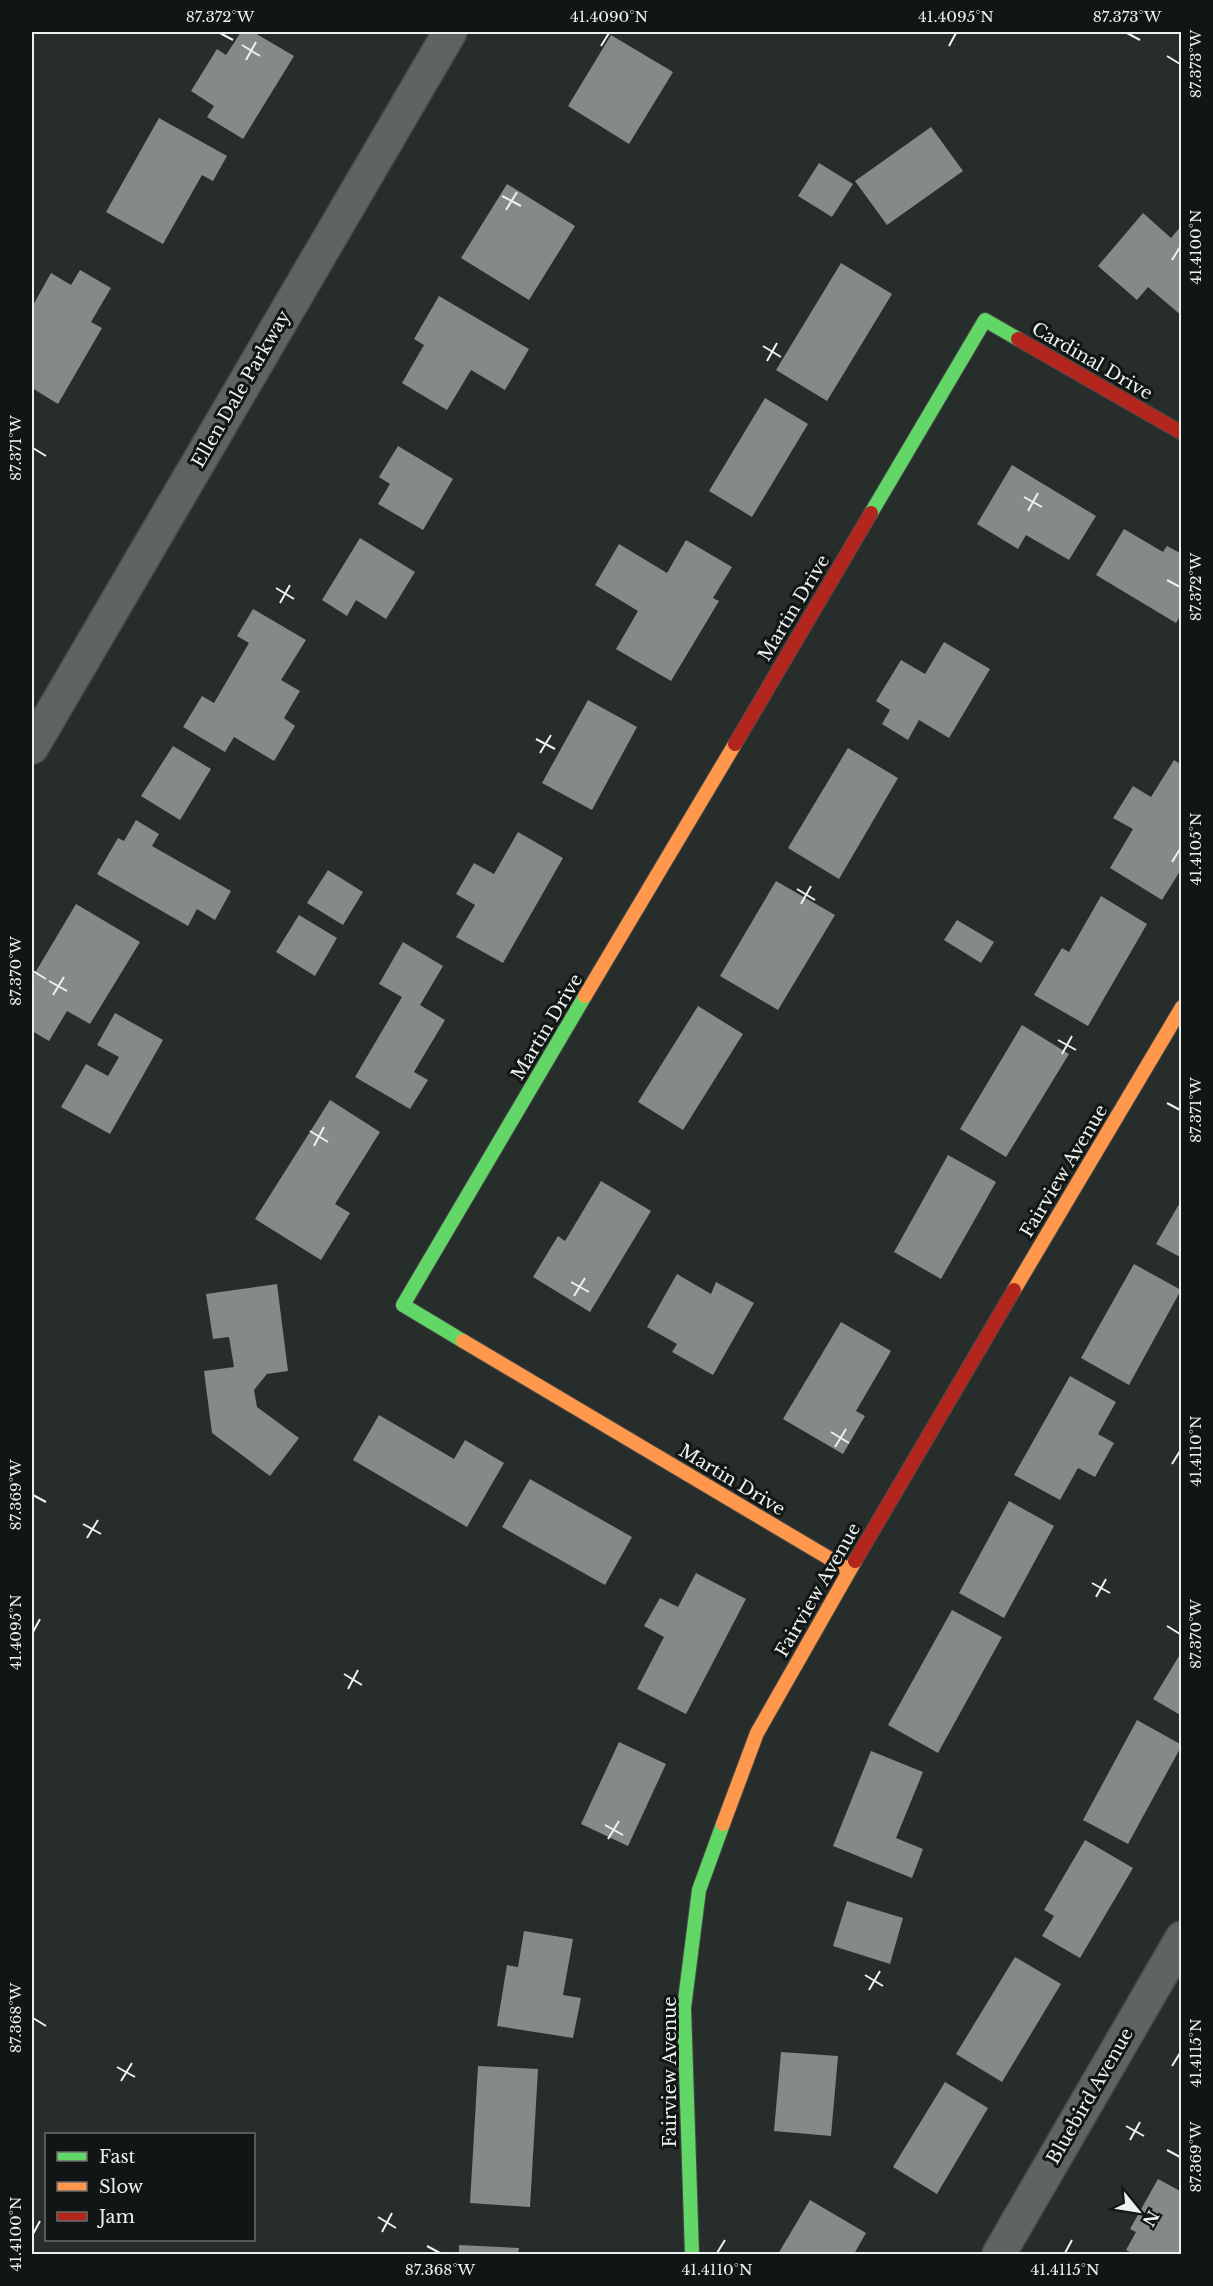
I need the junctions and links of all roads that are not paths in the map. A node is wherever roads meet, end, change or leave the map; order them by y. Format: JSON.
{"nodes":[{"id":1,"x":450,"y":32,"type":"edge"},
{"id":2,"x":986,"y":320,"type":"joint"},
{"id":3,"x":1182,"y":433,"type":"edge"},
{"id":4,"x":32,"y":747,"type":"edge"},
{"id":5,"x":1182,"y":1007,"type":"edge"},
{"id":6,"x":849,"y":1570,"type":"junction"},
{"id":7,"x":1182,"y":1938,"type":"edge"},
{"id":8,"x":692,"y":2254,"type":"edge"},
{"id":9,"x":999,"y":2254,"type":"edge"}],
"edges":[{"from":1,"to":4,"type":"street","name":"Ellen Dale Parkway"},
{"from":2,"to":3,"type":"street","name":"Cardinal Drive"},
{"from":2,"to":6,"type":"street","name":"Martin Drive"},
{"from":5,"to":6,"type":"street","name":"Fairview Avenue"},
{"from":6,"to":8,"type":"street","name":"Fairview Avenue"},
{"from":7,"to":9,"type":"street","name":"Bluebird Avenue"}]}
